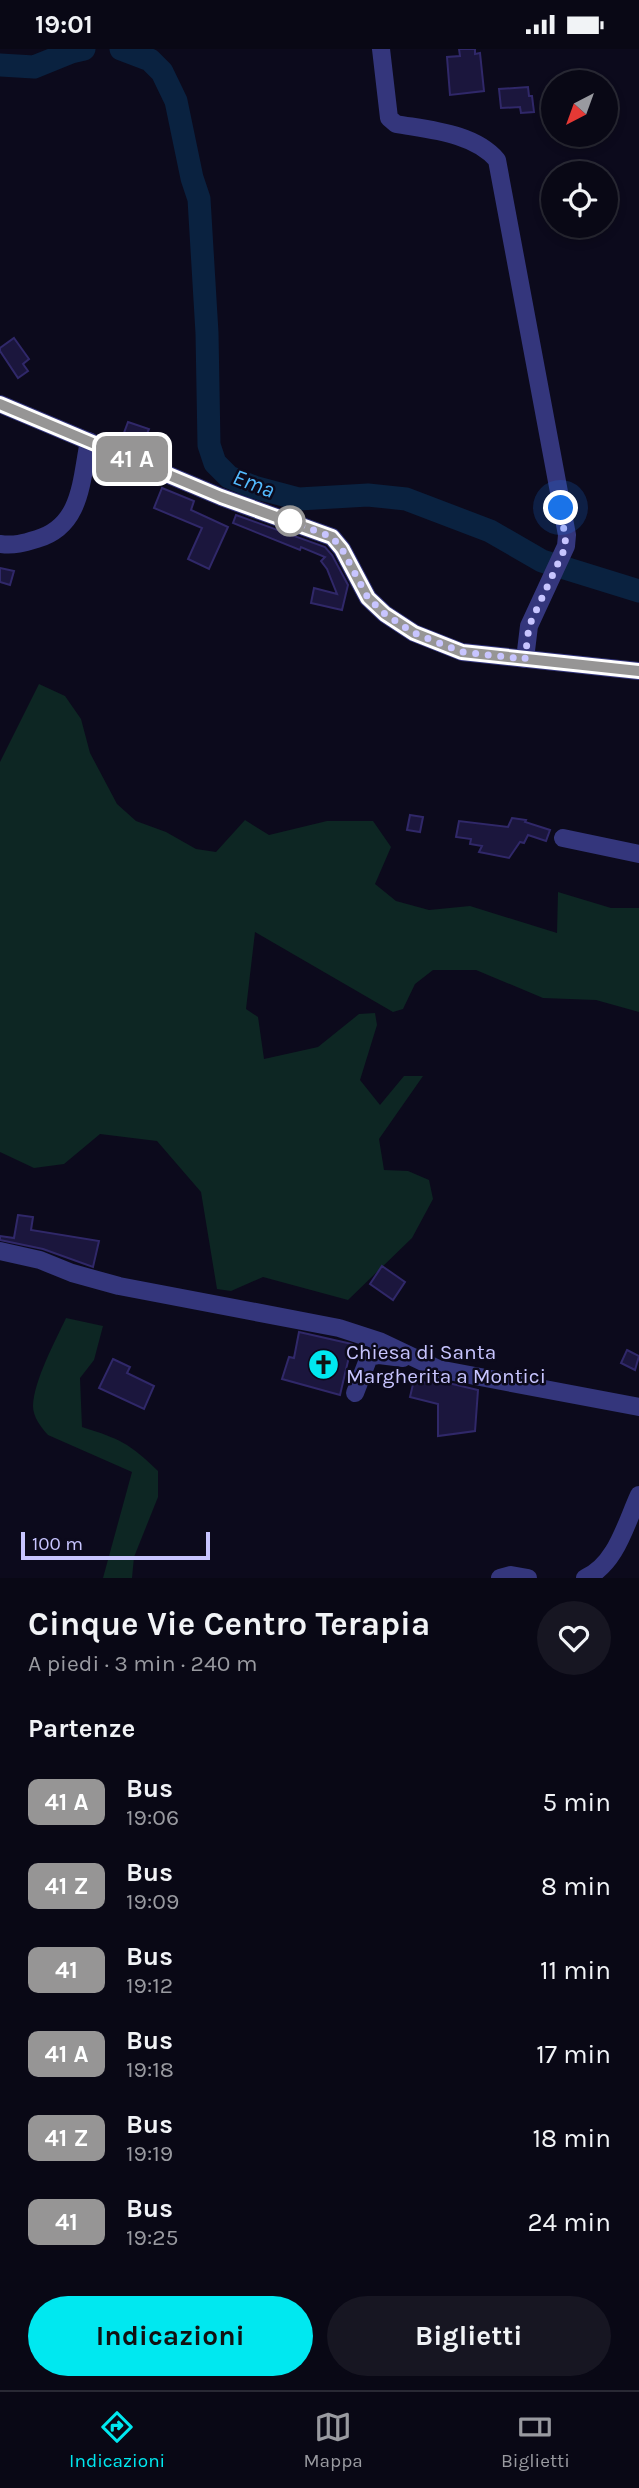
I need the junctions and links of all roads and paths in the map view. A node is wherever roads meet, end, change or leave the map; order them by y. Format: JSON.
{"nodes":[{"id":1,"x":381,"y":49,"type":"edge"},
{"id":2,"x":0,"y":404,"type":"edge"},
{"id":3,"x":89,"y":441,"type":"junction"},
{"id":4,"x":0,"y":544,"type":"edge"},
{"id":5,"x":525,"y":659,"type":"junction"},
{"id":6,"x":639,"y":671,"type":"edge"},
{"id":7,"x":563,"y":838,"type":"dead end"},
{"id":8,"x":639,"y":854,"type":"edge"},
{"id":9,"x":0,"y":1251,"type":"edge"},
{"id":10,"x":410,"y":1358,"type":"junction"},
{"id":11,"x":355,"y":1393,"type":"dead end"},
{"id":12,"x":639,"y":1407,"type":"edge"},
{"id":13,"x":639,"y":1495,"type":"edge"},
{"id":14,"x":639,"y":1523,"type":"edge"},
{"id":15,"x":500,"y":1578,"type":"edge"},
{"id":16,"x":528,"y":1578,"type":"edge"},
{"id":17,"x":585,"y":1578,"type":"edge"},
{"id":18,"x":607,"y":1578,"type":"edge"}],
"edges":[{"from":1,"to":5,"type":"street"},
{"from":2,"to":3,"type":"street"},
{"from":3,"to":4,"type":"street"},
{"from":3,"to":5,"type":"street"},
{"from":5,"to":6,"type":"street"},
{"from":7,"to":8,"type":"street"},
{"from":9,"to":10,"type":"street"},
{"from":10,"to":11,"type":"street"},
{"from":10,"to":12,"type":"street"},
{"from":13,"to":17,"type":"street"},
{"from":14,"to":18,"type":"street"},
{"from":15,"to":16,"type":"street"}]}
